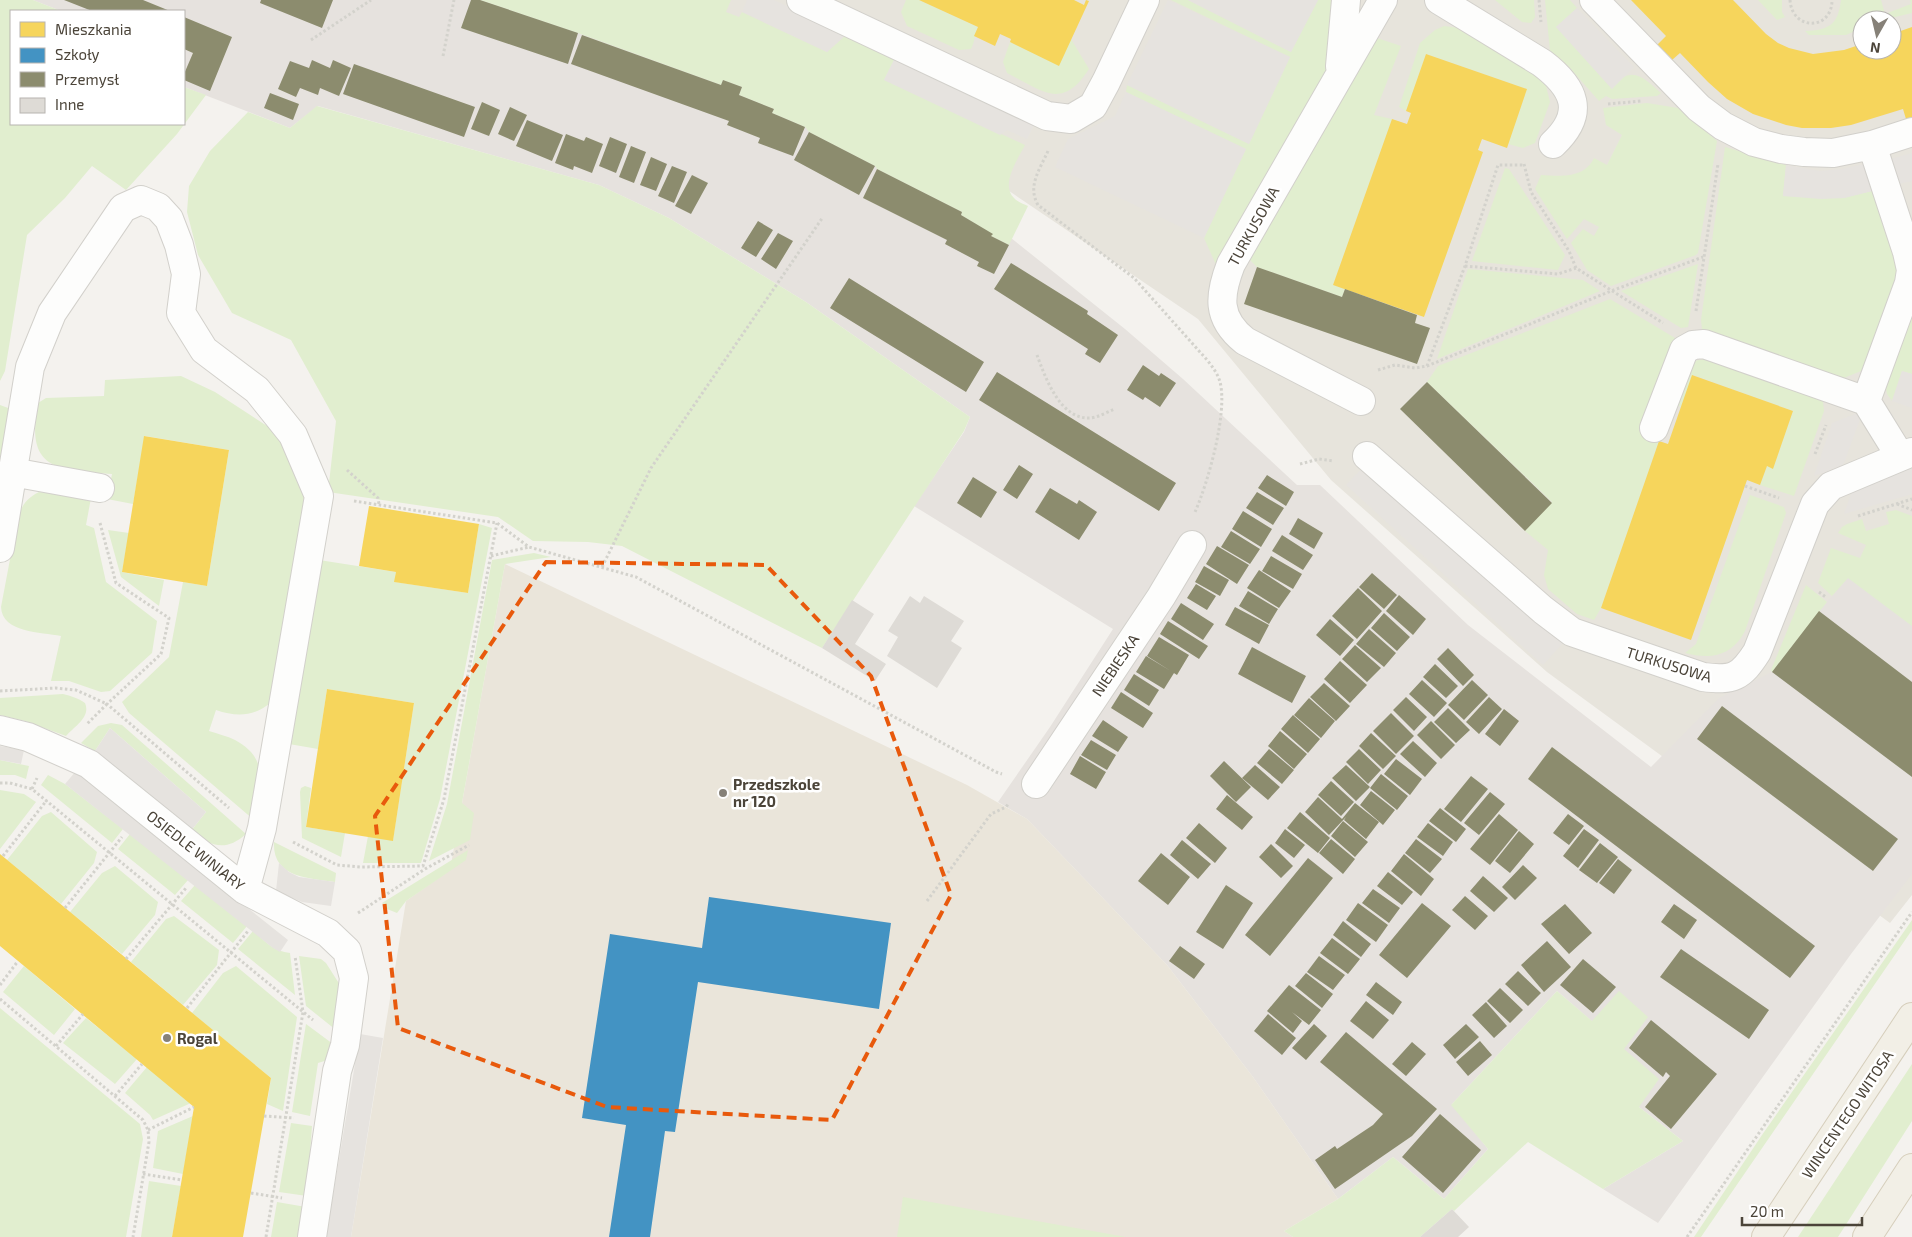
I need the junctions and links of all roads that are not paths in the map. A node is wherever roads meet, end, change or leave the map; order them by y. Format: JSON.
{"nodes":[{"id":1,"x":801,"y":0,"type":"edge"},
{"id":2,"x":1145,"y":0,"type":"edge"},
{"id":3,"x":1346,"y":0,"type":"edge"},
{"id":4,"x":1383,"y":0,"type":"edge"},
{"id":5,"x":1439,"y":0,"type":"edge"},
{"id":6,"x":1594,"y":0,"type":"edge"},
{"id":7,"x":1340,"y":75,"type":"junction"},
{"id":8,"x":1912,"y":132,"type":"edge"},
{"id":9,"x":1553,"y":144,"type":"road end"},
{"id":10,"x":1872,"y":145,"type":"junction"},
{"id":11,"x":1361,"y":401,"type":"dead end"},
{"id":12,"x":1866,"y":401,"type":"junction"},
{"id":13,"x":1654,"y":428,"type":"dead end"},
{"id":14,"x":1906,"y":454,"type":"edge"},
{"id":15,"x":1367,"y":456,"type":"dead end"},
{"id":16,"x":12,"y":472,"type":"junction"},
{"id":17,"x":100,"y":488,"type":"road end"},
{"id":18,"x":1192,"y":545,"type":"dead end"},
{"id":19,"x":0,"y":548,"type":"edge"},
{"id":20,"x":0,"y":730,"type":"edge"},
{"id":21,"x":1036,"y":784,"type":"road end"},
{"id":22,"x":245,"y":890,"type":"junction"},
{"id":23,"x":1912,"y":1017,"type":"edge"},
{"id":24,"x":1912,"y":1168,"type":"edge"},
{"id":25,"x":1783,"y":1210,"type":"junction"},
{"id":26,"x":312,"y":1237,"type":"edge"},
{"id":27,"x":1762,"y":1237,"type":"edge"},
{"id":28,"x":1766,"y":1237,"type":"edge"},
{"id":29,"x":1868,"y":1237,"type":"edge"}],
"edges":[{"from":1,"to":2,"type":"street"},
{"from":3,"to":7,"type":"street"},
{"from":4,"to":7,"type":"street","name":"TURKUSOWA"},
{"from":5,"to":9,"type":"street"},
{"from":6,"to":10,"type":"street"},
{"from":7,"to":11,"type":"street","name":"TURKUSOWA"},
{"from":8,"to":10,"type":"street"},
{"from":10,"to":12,"type":"street"},
{"from":12,"to":13,"type":"street"},
{"from":12,"to":14,"type":"street"},
{"from":14,"to":15,"type":"street","name":"TURKUSOWA"},
{"from":16,"to":17,"type":"street"},
{"from":16,"to":19,"type":"street"},
{"from":16,"to":22,"type":"street"},
{"from":18,"to":21,"type":"street","name":"NIEBIESKA"},
{"from":20,"to":22,"type":"street","name":"OSIEDLE WINIARY"},
{"from":22,"to":26,"type":"street","name":"OSIEDLE WINIARY"},
{"from":23,"to":25,"type":"main road","name":"WINCENTEGO WITOSA"},
{"from":24,"to":29,"type":"main road"},
{"from":25,"to":27,"type":"main road"},
{"from":25,"to":28,"type":"main road","name":"WINCENTEGO WITOSA"}]}
